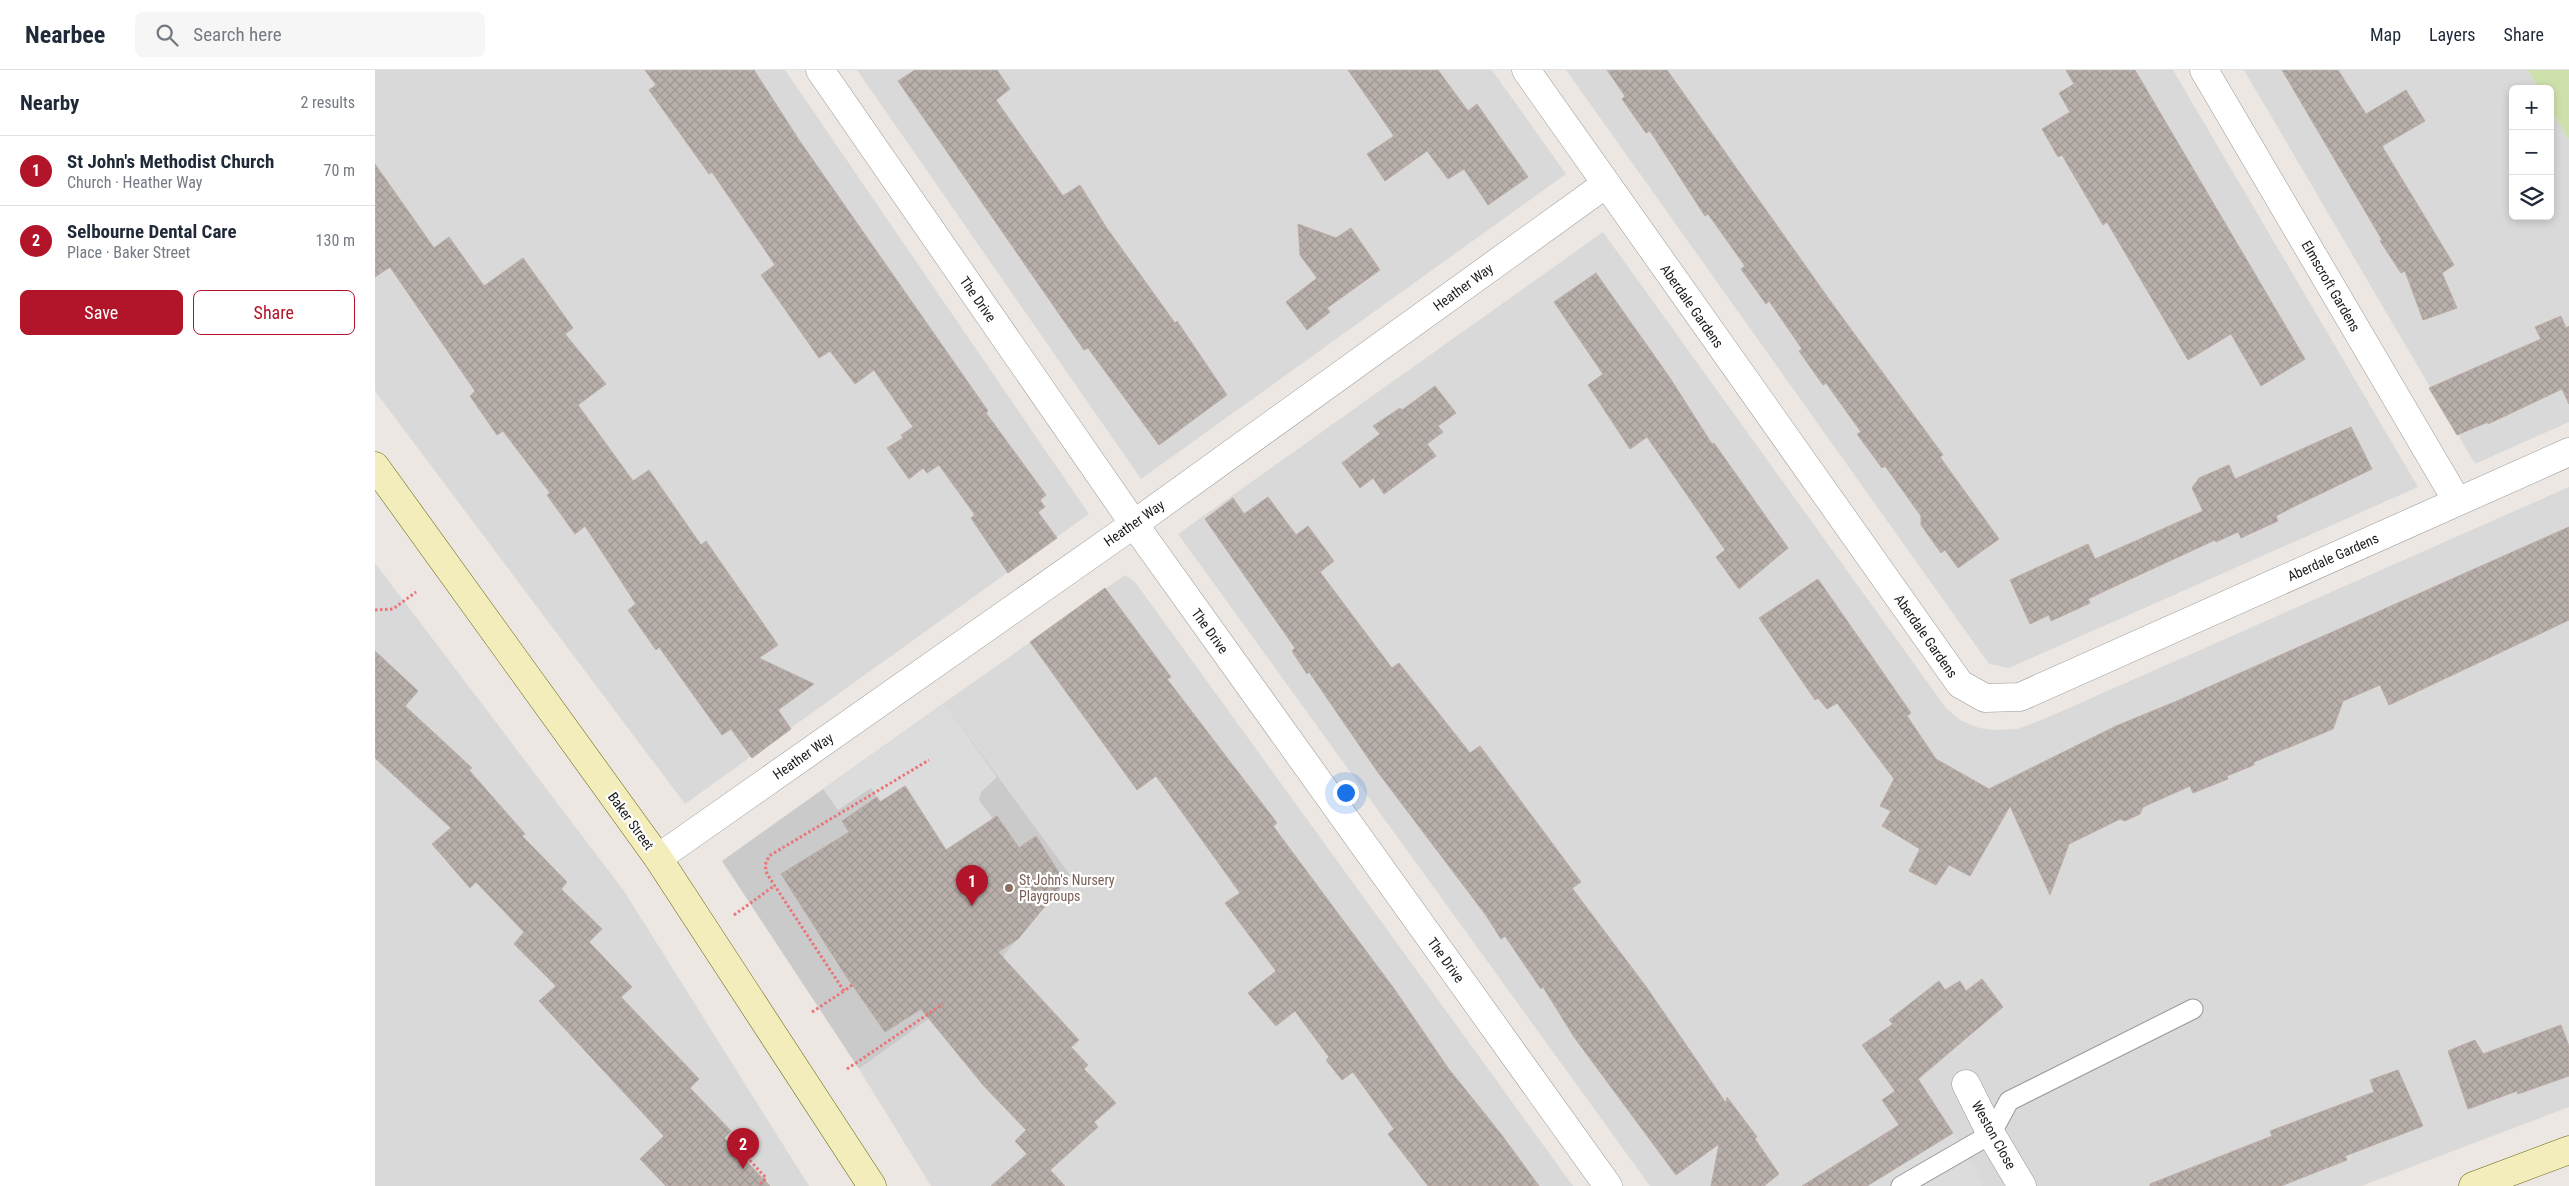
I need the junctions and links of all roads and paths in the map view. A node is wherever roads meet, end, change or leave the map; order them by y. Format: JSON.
{"nodes":[{"id":1,"x":820,"y":70,"type":"edge"},
{"id":2,"x":1526,"y":70,"type":"edge"},
{"id":3,"x":2204,"y":70,"type":"edge"},
{"id":4,"x":1606,"y":184,"type":"junction"},
{"id":5,"x":2569,"y":452,"type":"edge"},
{"id":6,"x":375,"y":466,"type":"edge"},
{"id":7,"x":2457,"y":501,"type":"junction"},
{"id":8,"x":1134,"y":524,"type":"junction"},
{"id":9,"x":416,"y":592,"type":"dead end"},
{"id":10,"x":375,"y":610,"type":"edge"},
{"id":11,"x":929,"y":760,"type":"dead end"},
{"id":12,"x":658,"y":858,"type":"junction"},
{"id":13,"x":774,"y":886,"type":"junction"},
{"id":14,"x":745,"y":908,"type":"dead end"},
{"id":15,"x":852,"y":985,"type":"dead end"},
{"id":16,"x":844,"y":991,"type":"junction"},
{"id":17,"x":943,"y":1004,"type":"dead end"},
{"id":18,"x":2193,"y":1009,"type":"dead end"},
{"id":19,"x":812,"y":1012,"type":"dead end"},
{"id":20,"x":847,"y":1069,"type":"dead end"},
{"id":21,"x":1967,"y":1084,"type":"dead end"},
{"id":22,"x":1991,"y":1134,"type":"junction"},
{"id":23,"x":2569,"y":1150,"type":"edge"},
{"id":24,"x":743,"y":1154,"type":"dead end"},
{"id":25,"x":759,"y":1186,"type":"edge"},
{"id":26,"x":872,"y":1186,"type":"edge"},
{"id":27,"x":1608,"y":1186,"type":"edge"},
{"id":28,"x":1901,"y":1186,"type":"edge"},
{"id":29,"x":2022,"y":1186,"type":"edge"},
{"id":30,"x":2473,"y":1186,"type":"edge"}],
"edges":[{"from":1,"to":8,"type":"street","name":"The Drive"},
{"from":2,"to":4,"type":"street","name":"Aberdale Gardens"},
{"from":3,"to":7,"type":"street","name":"Elmscroft Gardens"},
{"from":4,"to":7,"type":"street","name":"Aberdale Gardens"},
{"from":4,"to":8,"type":"street","name":"Heather Way"},
{"from":5,"to":7,"type":"street","name":"Aberdale Gardens"},
{"from":6,"to":12,"type":"street","name":"Baker Street"},
{"from":8,"to":12,"type":"street","name":"Heather Way"},
{"from":8,"to":27,"type":"street","name":"The Drive"},
{"from":9,"to":10,"type":"path"},
{"from":11,"to":13,"type":"path"},
{"from":12,"to":26,"type":"street","name":"Baker Street"},
{"from":13,"to":14,"type":"path"},
{"from":13,"to":16,"type":"path"},
{"from":15,"to":16,"type":"path"},
{"from":16,"to":19,"type":"path"},
{"from":17,"to":20,"type":"path"},
{"from":18,"to":22,"type":"lane"},
{"from":21,"to":22,"type":"street","name":"Weston Close"},
{"from":22,"to":28,"type":"lane"},
{"from":22,"to":29,"type":"street","name":"Weston Close"},
{"from":23,"to":30,"type":"street"},
{"from":24,"to":25,"type":"path"}]}
